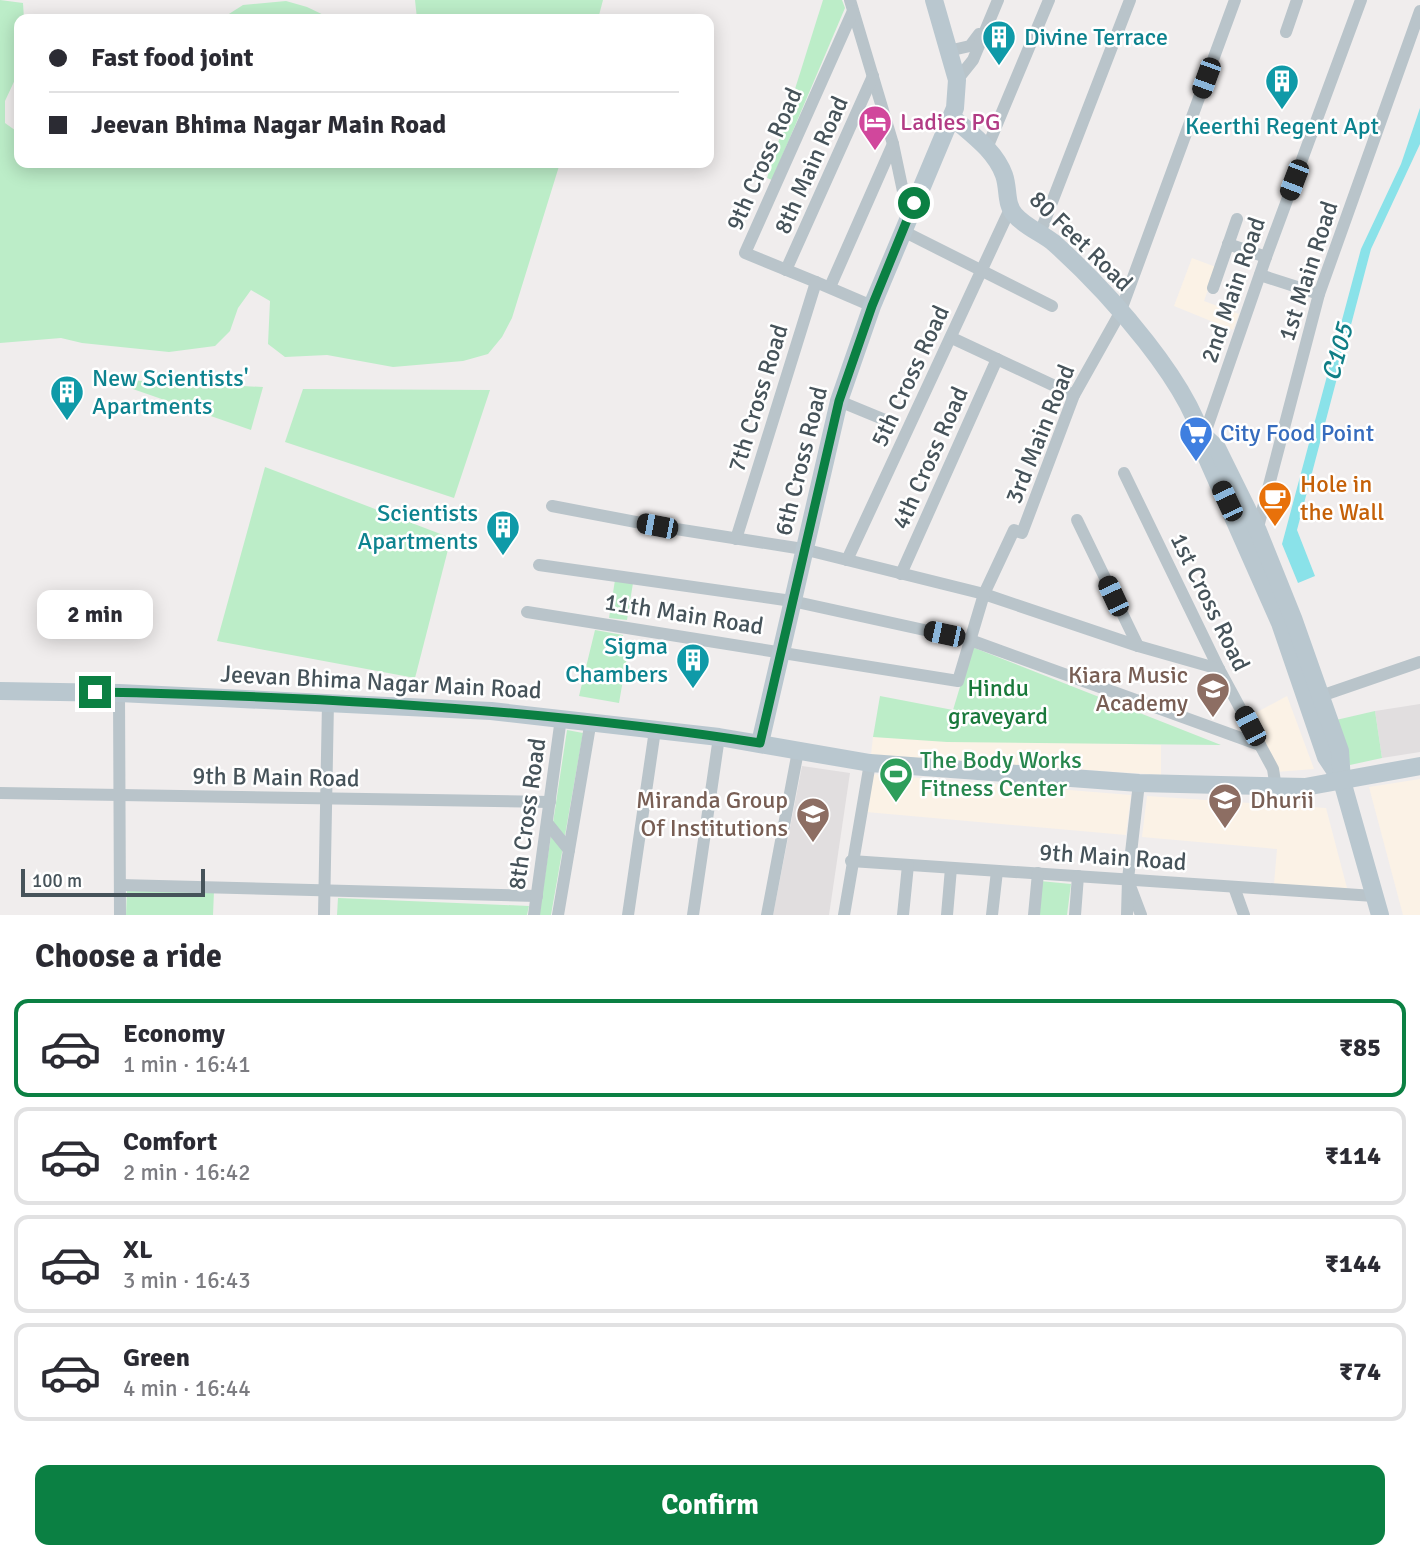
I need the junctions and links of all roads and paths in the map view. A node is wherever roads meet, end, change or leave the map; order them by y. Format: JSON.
{"nodes":[{"id":1,"x":934,"y":0,"type":"edge"},
{"id":2,"x":989,"y":0,"type":"edge"},
{"id":3,"x":998,"y":0,"type":"edge"},
{"id":4,"x":1049,"y":0,"type":"edge"},
{"id":5,"x":1130,"y":0,"type":"edge"},
{"id":6,"x":1235,"y":0,"type":"edge"},
{"id":7,"x":1297,"y":0,"type":"edge"},
{"id":8,"x":1361,"y":0,"type":"edge"},
{"id":9,"x":851,"y":5,"type":"edge"},
{"id":10,"x":1420,"y":11,"type":"edge"},
{"id":11,"x":1286,"y":32,"type":"dead end"},
{"id":12,"x":948,"y":51,"type":"junction"},
{"id":13,"x":873,"y":76,"type":"junction"},
{"id":14,"x":957,"y":80,"type":"junction"},
{"id":15,"x":952,"y":117,"type":"junction"},
{"id":16,"x":893,"y":144,"type":"junction"},
{"id":17,"x":987,"y":148,"type":"junction"},
{"id":18,"x":914,"y":203,"type":"junction"},
{"id":19,"x":1010,"y":209,"type":"junction"},
{"id":20,"x":1237,"y":219,"type":"dead end"},
{"id":21,"x":903,"y":231,"type":"junction"},
{"id":22,"x":1040,"y":233,"type":"junction"},
{"id":23,"x":1228,"y":244,"type":"junction"},
{"id":24,"x":1266,"y":257,"type":"junction"},
{"id":25,"x":983,"y":269,"type":"junction"},
{"id":26,"x":786,"y":270,"type":"junction"},
{"id":27,"x":1260,"y":275,"type":"junction"},
{"id":28,"x":816,"y":282,"type":"junction"},
{"id":29,"x":830,"y":287,"type":"junction"},
{"id":30,"x":1213,"y":288,"type":"dead end"},
{"id":31,"x":1320,"y":294,"type":"junction"},
{"id":32,"x":872,"y":306,"type":"junction"},
{"id":33,"x":1052,"y":306,"type":"dead end"},
{"id":34,"x":1119,"y":313,"type":"junction"},
{"id":35,"x":951,"y":338,"type":"junction"},
{"id":36,"x":997,"y":359,"type":"junction"},
{"id":37,"x":1074,"y":395,"type":"junction"},
{"id":38,"x":839,"y":401,"type":"junction"},
{"id":39,"x":890,"y":422,"type":"dead end"},
{"id":40,"x":1203,"y":436,"type":"junction"},
{"id":41,"x":1124,"y":473,"type":"dead end"},
{"id":42,"x":552,"y":506,"type":"dead end"},
{"id":43,"x":1077,"y":520,"type":"dead end"},
{"id":44,"x":1252,"y":538,"type":"junction"},
{"id":45,"x":736,"y":540,"type":"junction"},
{"id":46,"x":803,"y":549,"type":"junction"},
{"id":47,"x":847,"y":560,"type":"junction"},
{"id":48,"x":539,"y":565,"type":"dead end"},
{"id":49,"x":901,"y":574,"type":"junction"},
{"id":50,"x":984,"y":594,"type":"junction"},
{"id":51,"x":792,"y":601,"type":"junction"},
{"id":52,"x":527,"y":612,"type":"dead end"},
{"id":53,"x":970,"y":640,"type":"junction"},
{"id":54,"x":1138,"y":646,"type":"junction"},
{"id":55,"x":782,"y":651,"type":"junction"},
{"id":56,"x":1420,"y":662,"type":"edge"},
{"id":57,"x":1219,"y":669,"type":"junction"},
{"id":58,"x":958,"y":681,"type":"joint"},
{"id":59,"x":0,"y":691,"type":"edge"},
{"id":60,"x":119,"y":693,"type":"junction"},
{"id":61,"x":1314,"y":698,"type":"junction"},
{"id":62,"x":328,"y":702,"type":"junction"},
{"id":63,"x":561,"y":718,"type":"junction"},
{"id":64,"x":591,"y":720,"type":"junction"},
{"id":65,"x":655,"y":730,"type":"junction"},
{"id":66,"x":719,"y":737,"type":"junction"},
{"id":67,"x":760,"y":743,"type":"junction"},
{"id":68,"x":1260,"y":745,"type":"junction"},
{"id":69,"x":798,"y":751,"type":"junction"},
{"id":70,"x":870,"y":763,"type":"junction"},
{"id":71,"x":1420,"y":766,"type":"edge"},
{"id":72,"x":1342,"y":781,"type":"junction"},
{"id":73,"x":1139,"y":783,"type":"junction"},
{"id":74,"x":1276,"y":788,"type":"junction"},
{"id":75,"x":0,"y":793,"type":"edge"},
{"id":76,"x":120,"y":795,"type":"junction"},
{"id":77,"x":326,"y":798,"type":"junction"},
{"id":78,"x":550,"y":802,"type":"junction"},
{"id":79,"x":548,"y":824,"type":"junction"},
{"id":80,"x":569,"y":850,"type":"junction"},
{"id":81,"x":850,"y":861,"type":"junction"},
{"id":82,"x":908,"y":865,"type":"junction"},
{"id":83,"x":951,"y":868,"type":"junction"},
{"id":84,"x":997,"y":871,"type":"junction"},
{"id":85,"x":1038,"y":873,"type":"junction"},
{"id":86,"x":1078,"y":876,"type":"junction"},
{"id":87,"x":1128,"y":880,"type":"junction"},
{"id":88,"x":120,"y":885,"type":"junction"},
{"id":89,"x":1234,"y":887,"type":"junction"},
{"id":90,"x":324,"y":890,"type":"junction"},
{"id":91,"x":537,"y":896,"type":"junction"},
{"id":92,"x":1374,"y":896,"type":"junction"},
{"id":93,"x":120,"y":915,"type":"edge"},
{"id":94,"x":324,"y":915,"type":"edge"},
{"id":95,"x":534,"y":915,"type":"edge"},
{"id":96,"x":558,"y":915,"type":"edge"},
{"id":97,"x":628,"y":915,"type":"edge"},
{"id":98,"x":693,"y":915,"type":"edge"},
{"id":99,"x":767,"y":915,"type":"edge"},
{"id":100,"x":844,"y":915,"type":"edge"},
{"id":101,"x":903,"y":915,"type":"edge"},
{"id":102,"x":947,"y":915,"type":"edge"},
{"id":103,"x":992,"y":915,"type":"edge"},
{"id":104,"x":1034,"y":915,"type":"edge"},
{"id":105,"x":1075,"y":915,"type":"edge"},
{"id":106,"x":1127,"y":915,"type":"edge"},
{"id":107,"x":1141,"y":915,"type":"edge"},
{"id":108,"x":1244,"y":915,"type":"edge"},
{"id":109,"x":1380,"y":915,"type":"edge"}],
"edges":[{"from":1,"to":12,"type":"street","name":"6th Cross Road"},
{"from":2,"to":12,"type":"street"},
{"from":3,"to":14,"type":"street"},
{"from":4,"to":17,"type":"street"},
{"from":5,"to":22,"type":"street"},
{"from":6,"to":34,"type":"street","name":"3rd Main Road"},
{"from":7,"to":11,"type":"street"},
{"from":8,"to":24,"type":"street","name":"2nd Main Road"},
{"from":9,"to":13,"type":"street"},
{"from":9,"to":26,"type":"street","name":"9th Cross Road"},
{"from":10,"to":31,"type":"street","name":"1st Main Road"},
{"from":12,"to":14,"type":"street","name":"6th Cross Road"},
{"from":13,"to":16,"type":"street"},
{"from":13,"to":26,"type":"street","name":"8th Main Road"},
{"from":14,"to":15,"type":"street","name":"6th Cross Road"},
{"from":15,"to":17,"type":"street","name":"80 Feet Road"},
{"from":15,"to":18,"type":"street","name":"6th Cross Road"},
{"from":16,"to":18,"type":"street"},
{"from":16,"to":29,"type":"street"},
{"from":17,"to":19,"type":"street","name":"80 Feet Road"},
{"from":18,"to":21,"type":"street","name":"6th Cross Road"},
{"from":19,"to":22,"type":"street","name":"80 Feet Road"},
{"from":19,"to":25,"type":"street","name":"5th Cross Road"},
{"from":20,"to":23,"type":"street"},
{"from":21,"to":25,"type":"street"},
{"from":21,"to":32,"type":"street","name":"6th Cross Road"},
{"from":22,"to":34,"type":"street","name":"80 Feet Road"},
{"from":23,"to":24,"type":"street"},
{"from":23,"to":30,"type":"street"},
{"from":24,"to":27,"type":"street","name":"2nd Main Road"},
{"from":25,"to":33,"type":"street"},
{"from":25,"to":35,"type":"street","name":"5th Cross Road"},
{"from":26,"to":28,"type":"street","name":"9th Cross Road"},
{"from":27,"to":31,"type":"street"},
{"from":27,"to":40,"type":"street","name":"2nd Main Road"},
{"from":28,"to":29,"type":"street"},
{"from":28,"to":45,"type":"street","name":"7th Cross Road"},
{"from":29,"to":32,"type":"street"},
{"from":31,"to":44,"type":"street","name":"1st Main Road"},
{"from":32,"to":38,"type":"street","name":"6th Cross Road"},
{"from":34,"to":37,"type":"street","name":"3rd Main Road"},
{"from":34,"to":40,"type":"street","name":"80 Feet Road"},
{"from":35,"to":36,"type":"street"},
{"from":35,"to":47,"type":"street","name":"5th Cross Road"},
{"from":36,"to":37,"type":"street"},
{"from":36,"to":49,"type":"street","name":"4th Cross Road"},
{"from":37,"to":50,"type":"street","name":"3rd Main Road"},
{"from":38,"to":39,"type":"street"},
{"from":38,"to":46,"type":"street","name":"6th Cross Road"},
{"from":40,"to":44,"type":"street","name":"80 Feet Road"},
{"from":41,"to":57,"type":"street","name":"1st Cross Road"},
{"from":42,"to":45,"type":"street"},
{"from":43,"to":54,"type":"street"},
{"from":44,"to":61,"type":"street","name":"80 Feet Road"},
{"from":45,"to":46,"type":"street"},
{"from":46,"to":47,"type":"street"},
{"from":46,"to":51,"type":"street","name":"6th Cross Road"},
{"from":47,"to":49,"type":"street"},
{"from":48,"to":51,"type":"street"},
{"from":49,"to":50,"type":"street"},
{"from":50,"to":53,"type":"street","name":"3rd Main Road"},
{"from":50,"to":54,"type":"street"},
{"from":51,"to":53,"type":"street"},
{"from":51,"to":55,"type":"street","name":"6th Cross Road"},
{"from":52,"to":55,"type":"street","name":"11th Main Road"},
{"from":53,"to":58,"type":"street","name":"3rd Main Road"},
{"from":53,"to":68,"type":"street"},
{"from":54,"to":57,"type":"street"},
{"from":55,"to":58,"type":"street","name":"11th Main Road"},
{"from":55,"to":67,"type":"street","name":"6th Cross Road"},
{"from":56,"to":61,"type":"street"},
{"from":57,"to":68,"type":"street","name":"1st Cross Road"},
{"from":59,"to":60,"type":"street","name":"Jeevan Bhima Nagar Main Road"},
{"from":60,"to":62,"type":"street","name":"Jeevan Bhima Nagar Main Road"},
{"from":60,"to":76,"type":"street"},
{"from":61,"to":72,"type":"street","name":"80 Feet Road"},
{"from":62,"to":63,"type":"street","name":"Jeevan Bhima Nagar Main Road"},
{"from":62,"to":77,"type":"street"},
{"from":63,"to":64,"type":"street","name":"Jeevan Bhima Nagar Main Road"},
{"from":63,"to":78,"type":"street","name":"8th Cross Road"},
{"from":64,"to":65,"type":"street","name":"Jeevan Bhima Nagar Main Road"},
{"from":64,"to":80,"type":"street"},
{"from":65,"to":66,"type":"street","name":"Jeevan Bhima Nagar Main Road"},
{"from":65,"to":97,"type":"street"},
{"from":66,"to":67,"type":"street","name":"Jeevan Bhima Nagar Main Road"},
{"from":66,"to":98,"type":"street"},
{"from":67,"to":69,"type":"street","name":"Jeevan Bhima Nagar Main Road"},
{"from":68,"to":74,"type":"street","name":"1st Cross Road"},
{"from":69,"to":70,"type":"street","name":"Jeevan Bhima Nagar Main Road"},
{"from":69,"to":99,"type":"street"},
{"from":70,"to":73,"type":"street","name":"Jeevan Bhima Nagar Main Road"},
{"from":70,"to":81,"type":"street"},
{"from":71,"to":72,"type":"street","name":"Jeevan Bhima Nagar Main Road"},
{"from":72,"to":74,"type":"street","name":"Jeevan Bhima Nagar Main Road"},
{"from":72,"to":92,"type":"street","name":"80 Feet Road"},
{"from":73,"to":74,"type":"street","name":"Jeevan Bhima Nagar Main Road"},
{"from":73,"to":87,"type":"street"},
{"from":75,"to":76,"type":"street","name":"9th B Main Road"},
{"from":76,"to":77,"type":"street","name":"9th B Main Road"},
{"from":76,"to":88,"type":"street"},
{"from":77,"to":78,"type":"street","name":"9th B Main Road"},
{"from":77,"to":90,"type":"street"},
{"from":78,"to":79,"type":"street","name":"8th Cross Road"},
{"from":79,"to":80,"type":"street"},
{"from":79,"to":91,"type":"street","name":"8th Cross Road"},
{"from":80,"to":96,"type":"street"},
{"from":81,"to":82,"type":"street","name":"9th Main Road"},
{"from":81,"to":100,"type":"street"},
{"from":82,"to":83,"type":"street","name":"9th Main Road"},
{"from":82,"to":101,"type":"street"},
{"from":83,"to":84,"type":"street","name":"9th Main Road"},
{"from":83,"to":102,"type":"street"},
{"from":84,"to":85,"type":"street","name":"9th Main Road"},
{"from":84,"to":103,"type":"street"},
{"from":85,"to":86,"type":"street","name":"9th Main Road"},
{"from":85,"to":104,"type":"street"},
{"from":86,"to":87,"type":"street","name":"9th Main Road"},
{"from":86,"to":105,"type":"street"},
{"from":87,"to":89,"type":"street","name":"9th Main Road"},
{"from":87,"to":106,"type":"street"},
{"from":87,"to":107,"type":"street"},
{"from":88,"to":90,"type":"street"},
{"from":88,"to":93,"type":"street"},
{"from":89,"to":92,"type":"street","name":"9th Main Road"},
{"from":89,"to":108,"type":"street"},
{"from":90,"to":91,"type":"street"},
{"from":90,"to":94,"type":"street"},
{"from":91,"to":95,"type":"street","name":"8th Cross Road"},
{"from":92,"to":109,"type":"street","name":"80 Feet Road"}]}
